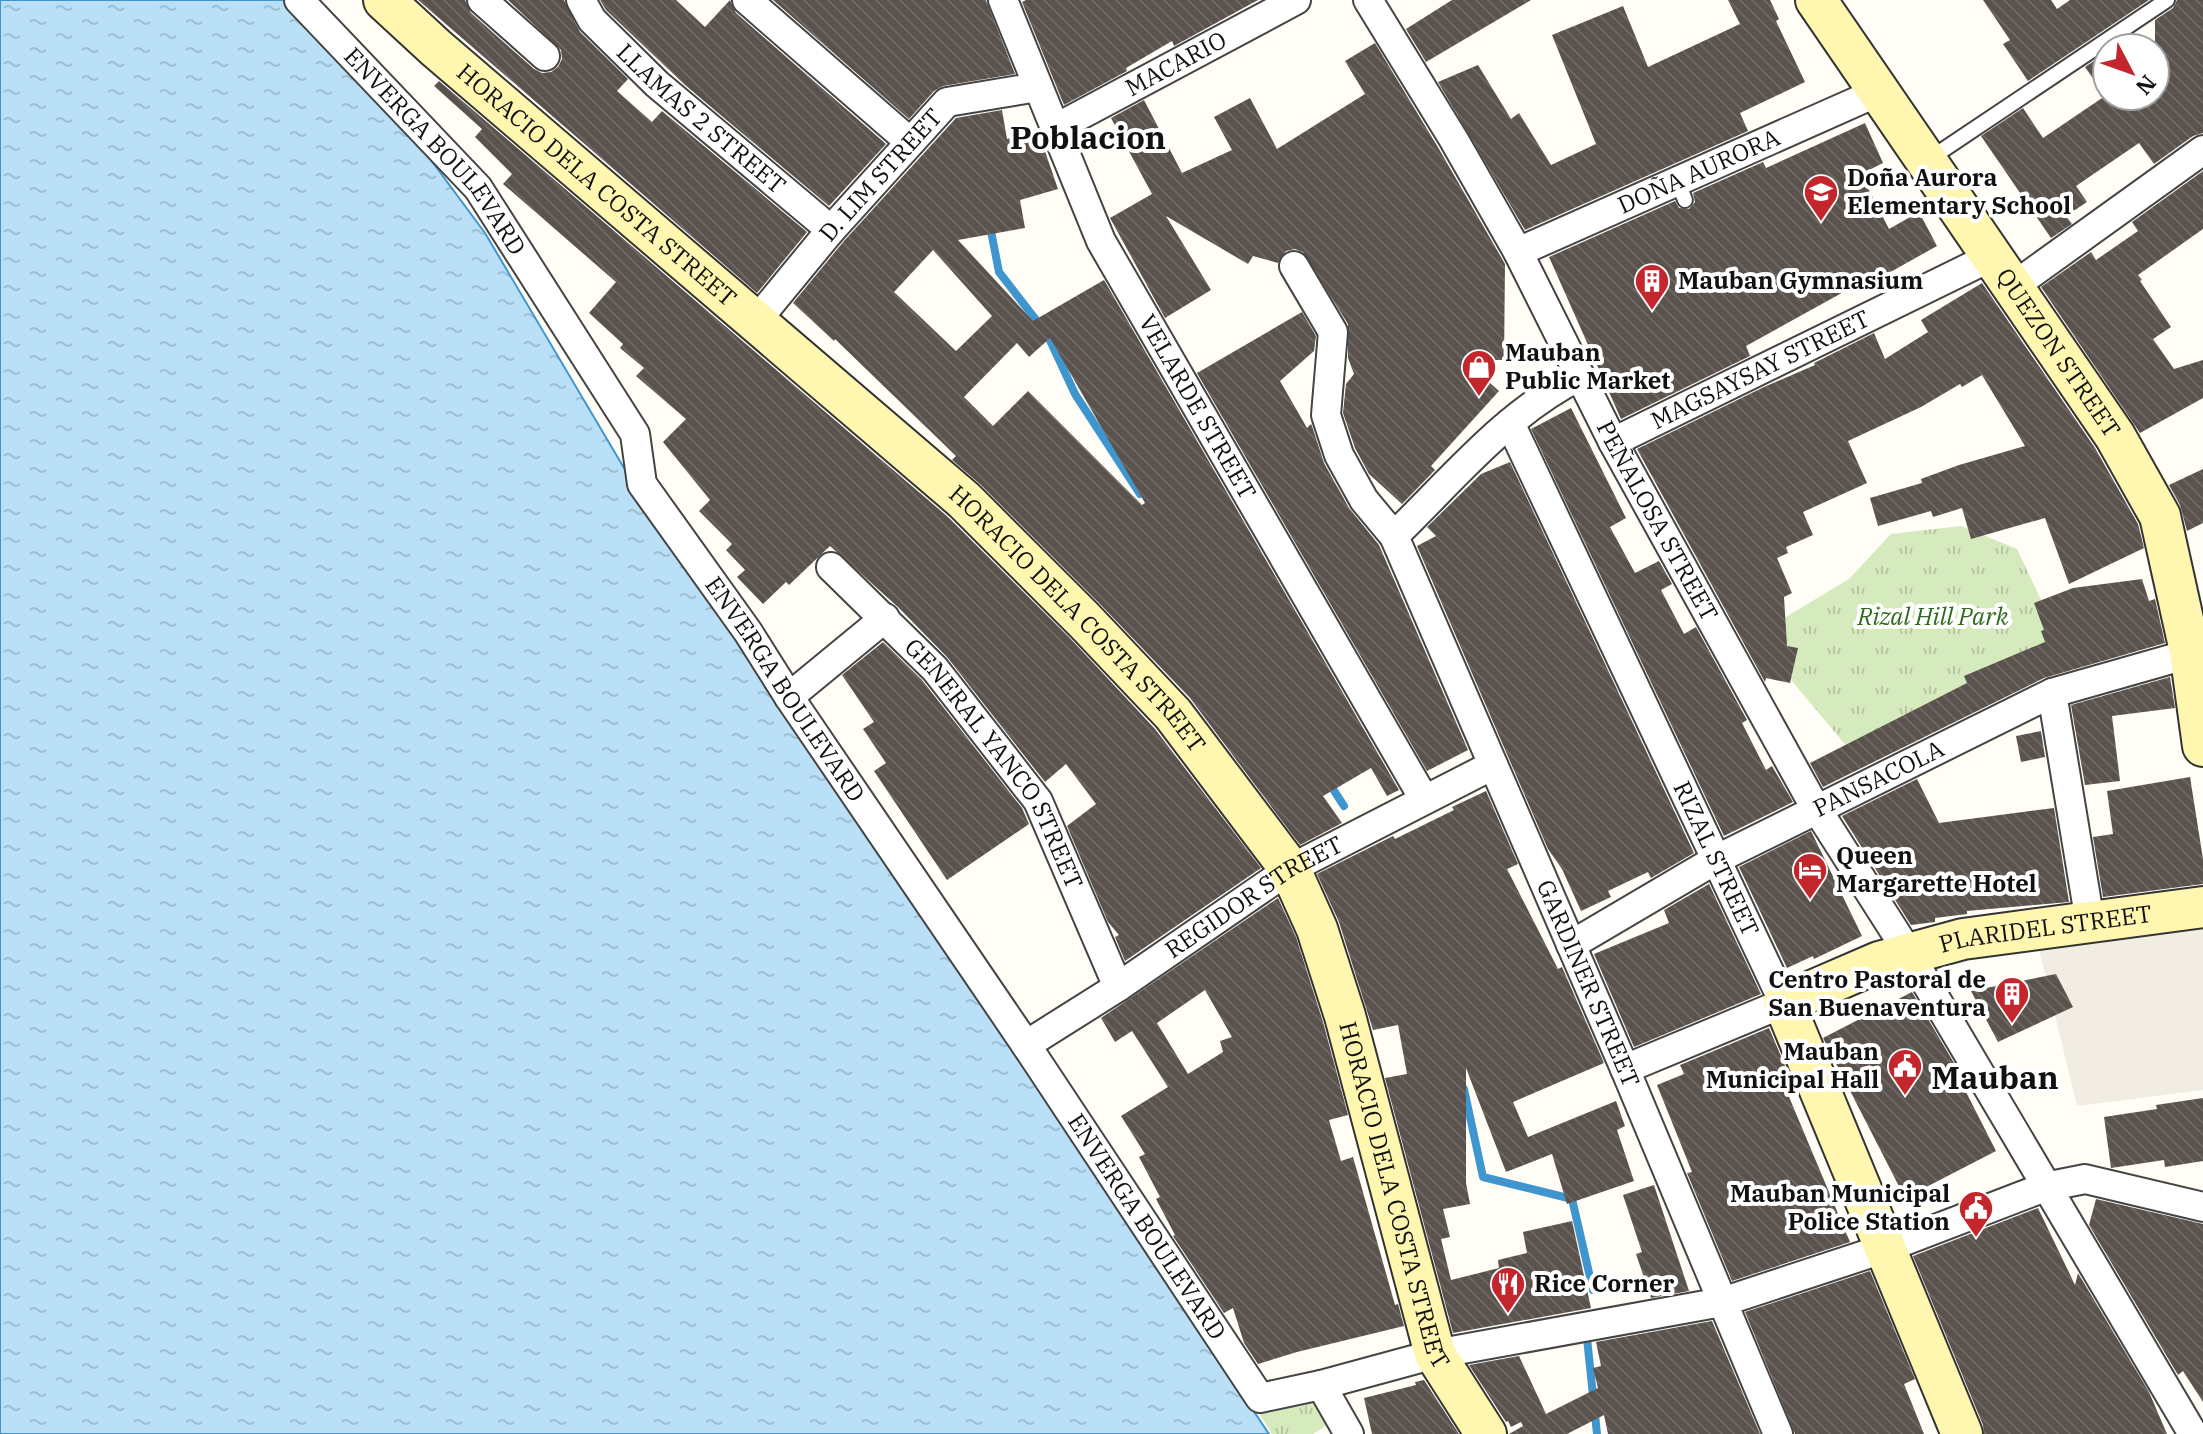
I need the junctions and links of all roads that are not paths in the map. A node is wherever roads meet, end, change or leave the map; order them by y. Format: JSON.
{"nodes":[{"id":1,"x":299,"y":0,"type":"edge"},
{"id":2,"x":384,"y":0,"type":"edge"},
{"id":3,"x":482,"y":0,"type":"edge"},
{"id":4,"x":581,"y":0,"type":"edge"},
{"id":5,"x":747,"y":0,"type":"edge"},
{"id":6,"x":1003,"y":0,"type":"edge"},
{"id":7,"x":1296,"y":0,"type":"edge"},
{"id":8,"x":1368,"y":0,"type":"edge"},
{"id":9,"x":1816,"y":0,"type":"edge"},
{"id":10,"x":2167,"y":0,"type":"edge"},
{"id":11,"x":545,"y":56,"type":"dead end"},
{"id":12,"x":1038,"y":87,"type":"junction"},
{"id":13,"x":1878,"y":92,"type":"junction"},
{"id":14,"x":1056,"y":128,"type":"junction"},
{"id":15,"x":910,"y":142,"type":"junction"},
{"id":16,"x":2203,"y":150,"type":"edge"},
{"id":17,"x":1927,"y":160,"type":"junction"},
{"id":18,"x":831,"y":230,"type":"junction"},
{"id":19,"x":1518,"y":252,"type":"junction"},
{"id":20,"x":1294,"y":266,"type":"dead end"},
{"id":21,"x":2004,"y":271,"type":"junction"},
{"id":22,"x":756,"y":321,"type":"junction"},
{"id":23,"x":1580,"y":376,"type":"junction"},
{"id":24,"x":1510,"y":423,"type":"junction"},
{"id":25,"x":1613,"y":442,"type":"junction"},
{"id":26,"x":1394,"y":536,"type":"junction"},
{"id":27,"x":831,"y":567,"type":"dead end"},
{"id":28,"x":885,"y":618,"type":"junction"},
{"id":29,"x":2197,"y":650,"type":"edge"},
{"id":30,"x":2052,"y":693,"type":"junction"},
{"id":31,"x":789,"y":697,"type":"junction"},
{"id":32,"x":2203,"y":746,"type":"edge"},
{"id":33,"x":1493,"y":765,"type":"junction"},
{"id":34,"x":1424,"y":799,"type":"junction"},
{"id":35,"x":1817,"y":809,"type":"junction"},
{"id":36,"x":1717,"y":859,"type":"junction"},
{"id":37,"x":1290,"y":869,"type":"junction"},
{"id":38,"x":2203,"y":907,"type":"edge"},
{"id":39,"x":2090,"y":922,"type":"junction"},
{"id":40,"x":1571,"y":945,"type":"junction"},
{"id":41,"x":1908,"y":952,"type":"junction"},
{"id":42,"x":1118,"y":987,"type":"junction"},
{"id":43,"x":1784,"y":1003,"type":"junction"},
{"id":44,"x":1026,"y":1045,"type":"junction"},
{"id":45,"x":1625,"y":1069,"type":"junction"},
{"id":46,"x":2045,"y":1187,"type":"junction"},
{"id":47,"x":2203,"y":1207,"type":"edge"},
{"id":48,"x":1886,"y":1248,"type":"junction"},
{"id":49,"x":1722,"y":1302,"type":"junction"},
{"id":50,"x":1435,"y":1354,"type":"junction"},
{"id":51,"x":1321,"y":1385,"type":"junction"},
{"id":52,"x":1349,"y":1434,"type":"edge"},
{"id":53,"x":1486,"y":1434,"type":"edge"},
{"id":54,"x":1778,"y":1434,"type":"edge"},
{"id":55,"x":1962,"y":1434,"type":"edge"},
{"id":56,"x":2193,"y":1434,"type":"edge"}],
"edges":[{"from":1,"to":31,"type":"street","name":"ENVERGA BOULEVARD"},
{"from":2,"to":22,"type":"street","name":"HORACIO DELA COSTA STREET"},
{"from":3,"to":11,"type":"street"},
{"from":4,"to":18,"type":"street","name":"LLAMAS 2 STREET"},
{"from":5,"to":15,"type":"street"},
{"from":6,"to":12,"type":"street","name":"VELARDE STREET"},
{"from":7,"to":14,"type":"street","name":"MACARIO"},
{"from":8,"to":19,"type":"street","name":"PEÑALOSA STREET"},
{"from":9,"to":13,"type":"street","name":"QUEZON STREET"},
{"from":10,"to":17,"type":"lane"},
{"from":12,"to":14,"type":"street","name":"VELARDE STREET"},
{"from":12,"to":15,"type":"street","name":"D. LIM STREET"},
{"from":13,"to":17,"type":"street","name":"QUEZON STREET"},
{"from":13,"to":19,"type":"street","name":"DOÑA AURORA"},
{"from":14,"to":34,"type":"street","name":"VELARDE STREET"},
{"from":15,"to":18,"type":"street","name":"D. LIM STREET"},
{"from":16,"to":21,"type":"street","name":"MAGSAYSAY STREET"},
{"from":17,"to":21,"type":"street","name":"QUEZON STREET"},
{"from":18,"to":22,"type":"street","name":"D. LIM STREET"},
{"from":19,"to":23,"type":"street","name":"PEÑALOSA STREET"},
{"from":20,"to":26,"type":"street","name":"GARDINER STREET"},
{"from":21,"to":25,"type":"street","name":"MAGSAYSAY STREET"},
{"from":21,"to":29,"type":"street","name":"QUEZON STREET"},
{"from":22,"to":37,"type":"street","name":"HORACIO DELA COSTA STREET"},
{"from":23,"to":24,"type":"street"},
{"from":23,"to":25,"type":"street","name":"PEÑALOSA STREET"},
{"from":24,"to":26,"type":"street"},
{"from":24,"to":36,"type":"street","name":"RIZAL STREET"},
{"from":25,"to":35,"type":"street","name":"PEÑALOSA STREET"},
{"from":26,"to":33,"type":"street","name":"GARDINER STREET"},
{"from":27,"to":28,"type":"street","name":"GENERAL YANCO STREET"},
{"from":28,"to":31,"type":"street"},
{"from":28,"to":42,"type":"street","name":"GENERAL YANCO STREET"},
{"from":29,"to":30,"type":"street","name":"PANSACOLA"},
{"from":29,"to":32,"type":"street","name":"QUEZON STREET"},
{"from":30,"to":35,"type":"street","name":"PANSACOLA"},
{"from":30,"to":39,"type":"street"},
{"from":31,"to":44,"type":"street","name":"ENVERGA BOULEVARD"},
{"from":33,"to":34,"type":"street","name":"REGIDOR STREET"},
{"from":33,"to":40,"type":"street","name":"GARDINER STREET"},
{"from":34,"to":37,"type":"street","name":"REGIDOR STREET"},
{"from":35,"to":36,"type":"street","name":"PANSACOLA"},
{"from":35,"to":41,"type":"street","name":"PEÑALOSA STREET"},
{"from":36,"to":40,"type":"street","name":"PANSACOLA"},
{"from":36,"to":43,"type":"street","name":"RIZAL STREET"},
{"from":37,"to":42,"type":"street","name":"REGIDOR STREET"},
{"from":37,"to":50,"type":"street","name":"HORACIO DELA COSTA STREET"},
{"from":38,"to":39,"type":"street","name":"PLARIDEL STREET"},
{"from":39,"to":41,"type":"street","name":"PLARIDEL STREET"},
{"from":40,"to":45,"type":"street","name":"GARDINER STREET"},
{"from":41,"to":43,"type":"street","name":"PLARIDEL STREET"},
{"from":41,"to":46,"type":"street","name":"PEÑALOSA STREET"},
{"from":42,"to":44,"type":"street","name":"REGIDOR STREET"},
{"from":43,"to":45,"type":"street","name":"PLARIDEL STREET"},
{"from":43,"to":48,"type":"street","name":"RIZAL STREET"},
{"from":44,"to":51,"type":"street","name":"ENVERGA BOULEVARD"},
{"from":45,"to":49,"type":"street","name":"GARDINER STREET"},
{"from":46,"to":47,"type":"street"},
{"from":46,"to":48,"type":"street"},
{"from":46,"to":56,"type":"street","name":"PEÑALOSA STREET"},
{"from":48,"to":49,"type":"street"},
{"from":48,"to":55,"type":"street","name":"RIZAL STREET"},
{"from":49,"to":50,"type":"street"},
{"from":49,"to":54,"type":"street","name":"GARDINER STREET"},
{"from":50,"to":51,"type":"street"},
{"from":50,"to":53,"type":"street","name":"HORACIO DELA COSTA STREET"},
{"from":51,"to":52,"type":"street"}]}
